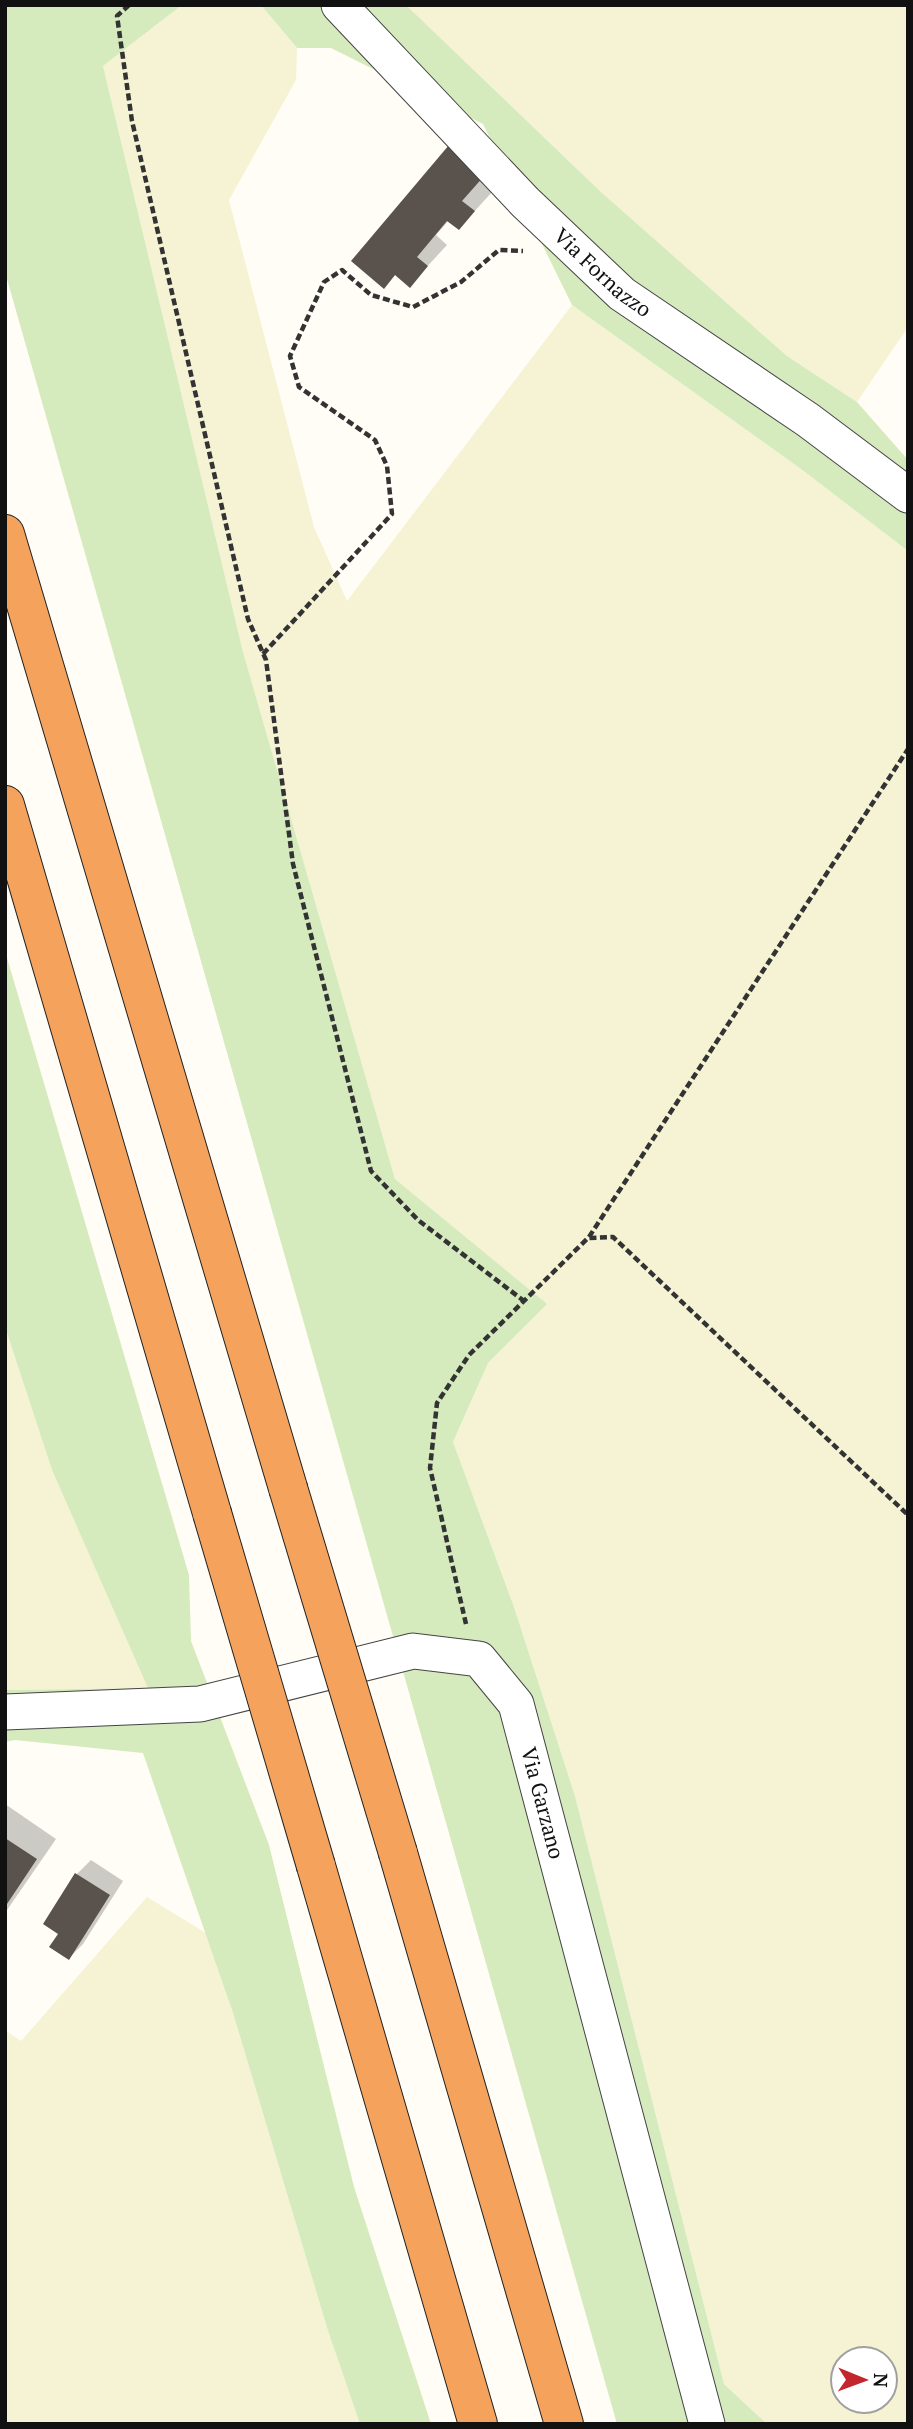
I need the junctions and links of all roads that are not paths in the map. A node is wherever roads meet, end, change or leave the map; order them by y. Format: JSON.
{"nodes":[{"id":1,"x":339,"y":5,"type":"edge"},
{"id":2,"x":908,"y":495,"type":"edge"},
{"id":3,"x":5,"y":534,"type":"edge"},
{"id":4,"x":5,"y":805,"type":"edge"},
{"id":5,"x":5,"y":1712,"type":"edge"},
{"id":6,"x":478,"y":2424,"type":"edge"},
{"id":7,"x":564,"y":2424,"type":"edge"},
{"id":8,"x":707,"y":2424,"type":"edge"}],
"edges":[{"from":1,"to":2,"type":"street","name":"Via Fornazzo"},
{"from":3,"to":7,"type":"highway","bridge":true},
{"from":4,"to":6,"type":"highway","bridge":true},
{"from":5,"to":8,"type":"street","name":"Via Garzano"}]}
